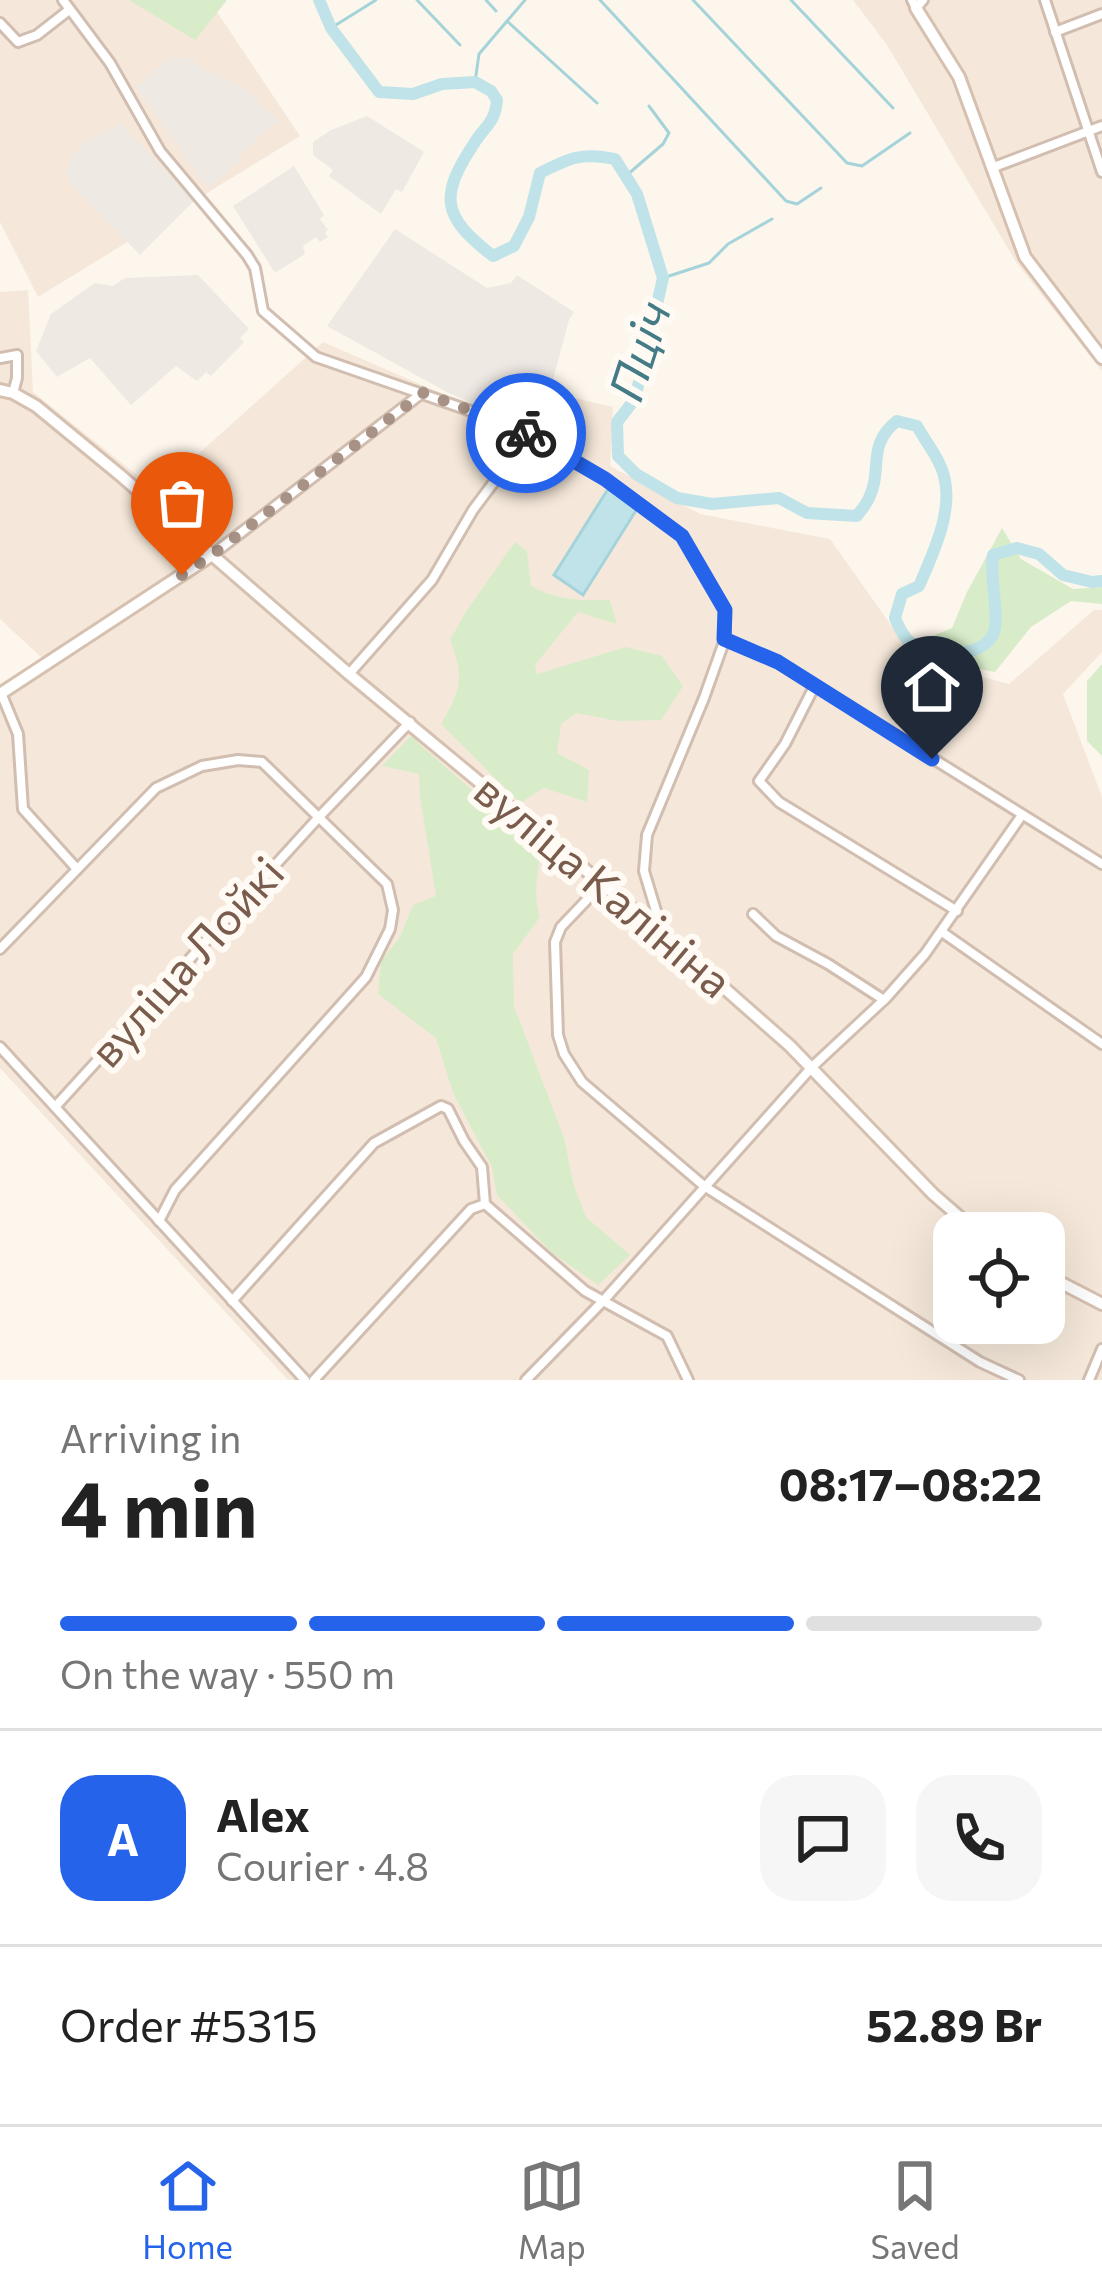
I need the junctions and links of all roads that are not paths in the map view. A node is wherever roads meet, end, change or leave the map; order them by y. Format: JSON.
{"nodes":[{"id":1,"x":63,"y":0,"type":"edge"},
{"id":2,"x":1045,"y":0,"type":"edge"},
{"id":3,"x":917,"y":3,"type":"edge"},
{"id":4,"x":69,"y":10,"type":"junction"},
{"id":5,"x":1102,"y":14,"type":"edge"},
{"id":6,"x":0,"y":23,"type":"edge"},
{"id":7,"x":1055,"y":32,"type":"junction"},
{"id":8,"x":1102,"y":126,"type":"edge"},
{"id":9,"x":1089,"y":131,"type":"junction"},
{"id":10,"x":994,"y":167,"type":"junction"},
{"id":11,"x":1102,"y":172,"type":"edge"},
{"id":12,"x":0,"y":358,"type":"edge"},
{"id":13,"x":1102,"y":358,"type":"edge"},
{"id":14,"x":6,"y":391,"type":"edge"},
{"id":15,"x":423,"y":393,"type":"junction"},
{"id":16,"x":529,"y":435,"type":"junction"},
{"id":17,"x":212,"y":555,"type":"junction"},
{"id":18,"x":724,"y":639,"type":"junction"},
{"id":19,"x":350,"y":674,"type":"junction"},
{"id":20,"x":814,"y":687,"type":"junction"},
{"id":21,"x":0,"y":694,"type":"edge"},
{"id":22,"x":410,"y":722,"type":"junction"},
{"id":23,"x":1022,"y":815,"type":"junction"},
{"id":24,"x":319,"y":817,"type":"junction"},
{"id":25,"x":1102,"y":864,"type":"edge"},
{"id":26,"x":77,"y":869,"type":"junction"},
{"id":27,"x":601,"y":885,"type":"junction"},
{"id":28,"x":956,"y":911,"type":"junction"},
{"id":29,"x":753,"y":914,"type":"dead end"},
{"id":30,"x":943,"y":932,"type":"junction"},
{"id":31,"x":664,"y":935,"type":"junction"},
{"id":32,"x":0,"y":949,"type":"edge"},
{"id":33,"x":884,"y":1000,"type":"junction"},
{"id":34,"x":1102,"y":1044,"type":"edge"},
{"id":35,"x":0,"y":1047,"type":"edge"},
{"id":36,"x":812,"y":1067,"type":"junction"},
{"id":37,"x":55,"y":1107,"type":"junction"},
{"id":38,"x":704,"y":1186,"type":"junction"},
{"id":39,"x":485,"y":1204,"type":"junction"},
{"id":40,"x":954,"y":1212,"type":"edge"},
{"id":41,"x":159,"y":1221,"type":"junction"},
{"id":42,"x":1065,"y":1285,"type":"edge"},
{"id":43,"x":604,"y":1300,"type":"junction"},
{"id":44,"x":232,"y":1301,"type":"junction"},
{"id":45,"x":1102,"y":1304,"type":"edge"},
{"id":46,"x":1102,"y":1349,"type":"edge"},
{"id":47,"x":305,"y":1380,"type":"edge"},
{"id":48,"x":314,"y":1380,"type":"edge"},
{"id":49,"x":526,"y":1380,"type":"edge"},
{"id":50,"x":688,"y":1380,"type":"edge"},
{"id":51,"x":1019,"y":1380,"type":"edge"},
{"id":52,"x":1089,"y":1380,"type":"edge"}],
"edges":[{"from":1,"to":4,"type":"street"},
{"from":2,"to":7,"type":"street"},
{"from":3,"to":10,"type":"street"},
{"from":4,"to":6,"type":"street"},
{"from":4,"to":15,"type":"street"},
{"from":5,"to":7,"type":"street"},
{"from":7,"to":9,"type":"street"},
{"from":8,"to":9,"type":"street"},
{"from":9,"to":10,"type":"street"},
{"from":9,"to":11,"type":"street"},
{"from":10,"to":13,"type":"street"},
{"from":12,"to":14,"type":"street"},
{"from":14,"to":17,"type":"street","name":"вуліца Калініна"},
{"from":15,"to":16,"type":"street"},
{"from":15,"to":17,"type":"street"},
{"from":16,"to":18,"type":"street"},
{"from":16,"to":19,"type":"street"},
{"from":17,"to":19,"type":"street","name":"вуліца Калініна"},
{"from":17,"to":21,"type":"street"},
{"from":18,"to":20,"type":"street"},
{"from":18,"to":31,"type":"street"},
{"from":19,"to":22,"type":"street","name":"вуліца Калініна"},
{"from":20,"to":23,"type":"street"},
{"from":20,"to":28,"type":"street"},
{"from":21,"to":26,"type":"street"},
{"from":22,"to":24,"type":"street","name":"вуліца Лойкі"},
{"from":22,"to":27,"type":"street","name":"вуліца Калініна"},
{"from":23,"to":25,"type":"street"},
{"from":23,"to":28,"type":"street"},
{"from":24,"to":26,"type":"street"},
{"from":24,"to":37,"type":"street","name":"вуліца Лойкі"},
{"from":24,"to":41,"type":"street","name":"вуліца Лойкі"},
{"from":26,"to":32,"type":"street"},
{"from":27,"to":31,"type":"street","name":"вуліца Калініна"},
{"from":27,"to":38,"type":"street"},
{"from":28,"to":30,"type":"street"},
{"from":29,"to":33,"type":"street"},
{"from":30,"to":33,"type":"street"},
{"from":30,"to":34,"type":"street"},
{"from":31,"to":36,"type":"street","name":"вуліца Калініна"},
{"from":33,"to":36,"type":"street"},
{"from":35,"to":37,"type":"street"},
{"from":36,"to":38,"type":"street"},
{"from":36,"to":40,"type":"street","name":"вуліца Калініна"},
{"from":37,"to":41,"type":"street"},
{"from":38,"to":43,"type":"street"},
{"from":38,"to":51,"type":"street"},
{"from":39,"to":43,"type":"street"},
{"from":39,"to":44,"type":"street"},
{"from":39,"to":48,"type":"street"},
{"from":41,"to":44,"type":"street"},
{"from":42,"to":45,"type":"street"},
{"from":43,"to":49,"type":"street"},
{"from":43,"to":50,"type":"street"},
{"from":44,"to":47,"type":"street"},
{"from":46,"to":52,"type":"street"}]}
